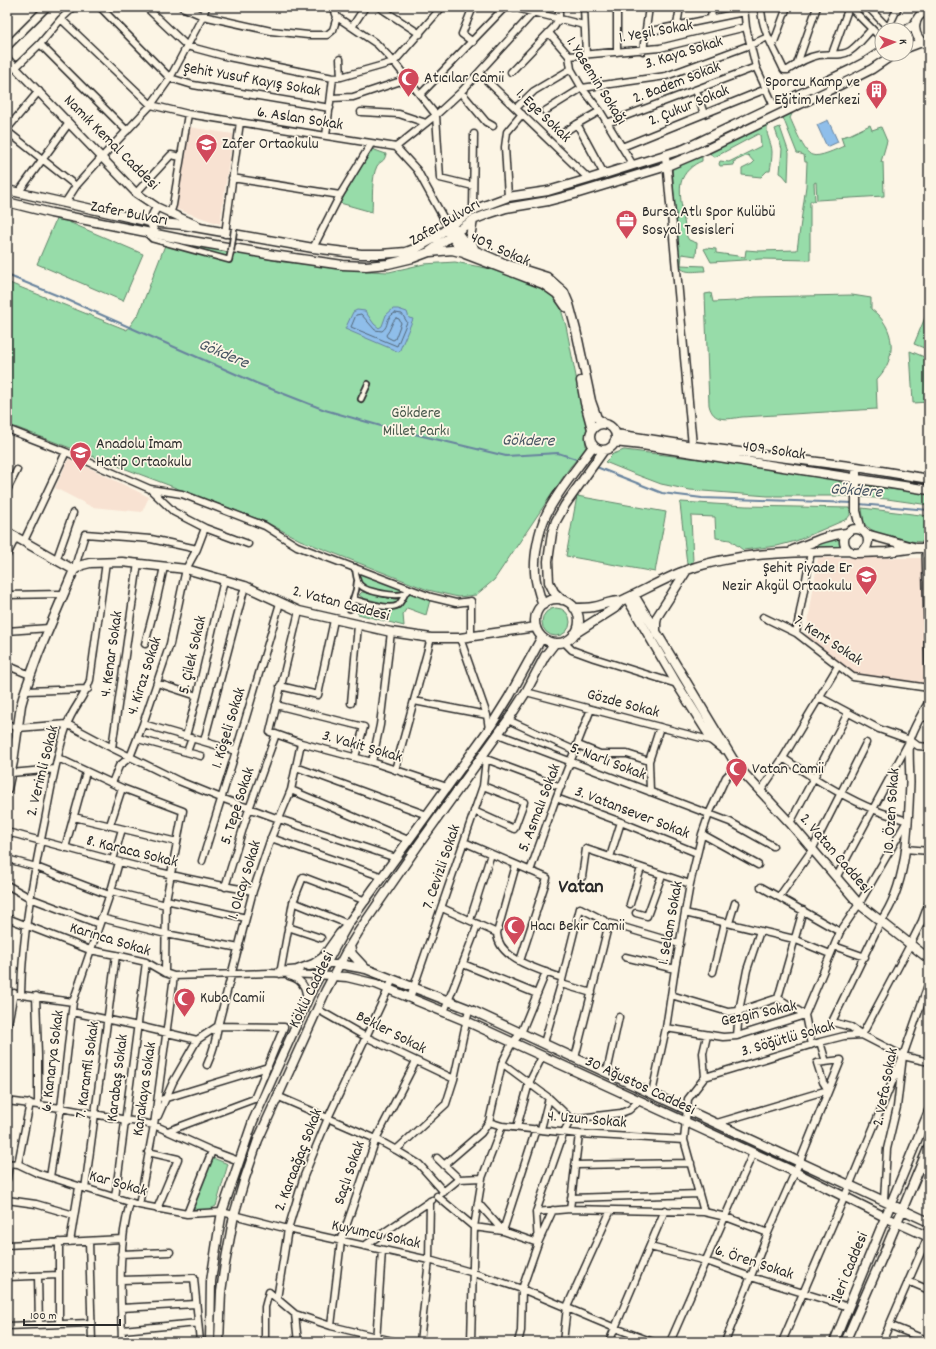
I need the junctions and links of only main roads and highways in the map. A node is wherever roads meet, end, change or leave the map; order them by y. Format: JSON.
{"nodes":[{"id":1,"x":928,"y":9,"type":"edge"},
{"id":2,"x":915,"y":23,"type":"joint"},
{"id":3,"x":925,"y":44,"type":"edge"},
{"id":4,"x":914,"y":46,"type":"edge"},
{"id":5,"x":874,"y":57,"type":"edge"},
{"id":6,"x":882,"y":62,"type":"edge"},
{"id":7,"x":7,"y":190,"type":"edge"},
{"id":8,"x":7,"y":202,"type":"edge"},
{"id":9,"x":444,"y":220,"type":"road end"},
{"id":10,"x":473,"y":220,"type":"junction"},
{"id":11,"x":451,"y":230,"type":"junction"},
{"id":12,"x":476,"y":251,"type":"junction"},
{"id":13,"x":429,"y":252,"type":"junction"},
{"id":14,"x":465,"y":254,"type":"junction"},
{"id":15,"x":603,"y":423,"type":"junction"},
{"id":16,"x":592,"y":429,"type":"junction"},
{"id":17,"x":615,"y":438,"type":"junction"},
{"id":18,"x":592,"y":447,"type":"junction"},
{"id":19,"x":693,"y":450,"type":"junction"},
{"id":20,"x":603,"y":451,"type":"junction"},
{"id":21,"x":857,"y":467,"type":"junction"},
{"id":22,"x":929,"y":479,"type":"edge"},
{"id":23,"x":856,"y":482,"type":"junction"},
{"id":24,"x":929,"y":490,"type":"edge"},
{"id":25,"x":856,"y":511,"type":"junction"},
{"id":26,"x":7,"y":532,"type":"edge"},
{"id":27,"x":847,"y":532,"type":"junction"},
{"id":28,"x":863,"y":532,"type":"junction"},
{"id":29,"x":916,"y":548,"type":"junction"},
{"id":30,"x":927,"y":548,"type":"edge"},
{"id":31,"x":789,"y":552,"type":"junction"},
{"id":32,"x":853,"y":552,"type":"junction"},
{"id":33,"x":74,"y":570,"type":"junction"},
{"id":34,"x":687,"y":570,"type":"junction"},
{"id":35,"x":627,"y":598,"type":"junction"},
{"id":36,"x":562,"y":600,"type":"junction"},
{"id":37,"x":542,"y":605,"type":"junction"},
{"id":38,"x":574,"y":608,"type":"junction"},
{"id":39,"x":536,"y":627,"type":"junction"},
{"id":40,"x":656,"y":633,"type":"junction"},
{"id":41,"x":574,"y":634,"type":"junction"},
{"id":42,"x":542,"y":637,"type":"junction"},
{"id":43,"x":559,"y":642,"type":"junction"},
{"id":44,"x":731,"y":757,"type":"junction"},
{"id":45,"x":10,"y":760,"type":"edge"},
{"id":46,"x":7,"y":789,"type":"edge"},
{"id":47,"x":350,"y":946,"type":"junction"},
{"id":48,"x":929,"y":959,"type":"edge"},
{"id":49,"x":339,"y":964,"type":"junction"},
{"id":50,"x":366,"y":969,"type":"junction"},
{"id":51,"x":333,"y":976,"type":"junction"},
{"id":52,"x":361,"y":980,"type":"junction"},
{"id":53,"x":326,"y":990,"type":"junction"},
{"id":54,"x":929,"y":1110,"type":"edge"},
{"id":55,"x":928,"y":1151,"type":"edge"},
{"id":56,"x":847,"y":1190,"type":"junction"},
{"id":57,"x":887,"y":1202,"type":"junction"},
{"id":58,"x":903,"y":1209,"type":"junction"},
{"id":59,"x":885,"y":1217,"type":"junction"},
{"id":60,"x":897,"y":1222,"type":"junction"},
{"id":61,"x":929,"y":1222,"type":"edge"},
{"id":62,"x":928,"y":1237,"type":"edge"},
{"id":63,"x":210,"y":1342,"type":"edge"},
{"id":64,"x":219,"y":1342,"type":"edge"},
{"id":65,"x":834,"y":1342,"type":"edge"},
{"id":66,"x":845,"y":1342,"type":"edge"}],
"edges":[{"from":1,"to":2,"type":"main road"},
{"from":2,"to":3,"type":"main road"},
{"from":3,"to":4,"type":"main road"},
{"from":5,"to":11,"type":"main road","name":"Zafer Bulvarı"},
{"from":6,"to":10,"type":"main road","name":"Zafer Bulvarı"},
{"from":7,"to":11,"type":"main road","name":"Zafer Bulvarı"},
{"from":8,"to":13,"type":"main road","name":"Zafer Bulvarı"},
{"from":9,"to":11,"type":"main road","name":"409. Sokak"},
{"from":10,"to":11,"type":"main road","name":"Zafer Bulvarı"},
{"from":10,"to":12,"type":"main road"},
{"from":11,"to":12,"type":"main road","name":"409. Sokak"},
{"from":11,"to":13,"type":"main road","name":"Zafer Bulvarı"},
{"from":11,"to":14,"type":"main road","name":"409. Sokak"},
{"from":12,"to":15,"type":"main road","name":"409. Sokak"},
{"from":13,"to":14,"type":"main road"},
{"from":14,"to":16,"type":"main road","name":"409. Sokak"},
{"from":15,"to":16,"type":"main road"},
{"from":15,"to":17,"type":"main road"},
{"from":16,"to":18,"type":"main road"},
{"from":17,"to":19,"type":"main road","name":"409. Sokak"},
{"from":17,"to":20,"type":"main road"},
{"from":18,"to":20,"type":"main road"},
{"from":18,"to":37,"type":"main road"},
{"from":19,"to":21,"type":"main road","name":"409. Sokak"},
{"from":19,"to":23,"type":"main road","name":"409. Sokak"},
{"from":20,"to":36,"type":"main road"},
{"from":21,"to":22,"type":"main road","name":"409. Sokak"},
{"from":21,"to":23,"type":"main road"},
{"from":23,"to":24,"type":"main road"},
{"from":23,"to":25,"type":"main road"},
{"from":25,"to":27,"type":"main road"},
{"from":25,"to":28,"type":"main road"},
{"from":26,"to":33,"type":"main road"},
{"from":27,"to":28,"type":"main road"},
{"from":27,"to":31,"type":"main road"},
{"from":27,"to":32,"type":"main road"},
{"from":28,"to":29,"type":"main road"},
{"from":28,"to":32,"type":"main road"},
{"from":29,"to":30,"type":"main road"},
{"from":29,"to":32,"type":"main road"},
{"from":31,"to":32,"type":"main road"},
{"from":31,"to":34,"type":"main road"},
{"from":33,"to":39,"type":"main road","name":"2. Vatan Caddesi"},
{"from":33,"to":45,"type":"main road"},
{"from":34,"to":35,"type":"main road"},
{"from":34,"to":40,"type":"main road"},
{"from":35,"to":38,"type":"main road"},
{"from":35,"to":40,"type":"main road","name":"2. Vatan Caddesi"},
{"from":35,"to":41,"type":"main road"},
{"from":35,"to":44,"type":"main road","name":"2. Vatan Caddesi"},
{"from":36,"to":37,"type":"main road"},
{"from":36,"to":38,"type":"main road"},
{"from":37,"to":39,"type":"main road"},
{"from":38,"to":41,"type":"main road"},
{"from":39,"to":42,"type":"main road"},
{"from":40,"to":44,"type":"main road","name":"2. Vatan Caddesi"},
{"from":41,"to":43,"type":"main road"},
{"from":42,"to":43,"type":"main road"},
{"from":42,"to":63,"type":"main road","name":"Köklü Caddesi"},
{"from":43,"to":47,"type":"main road","name":"Köklü Caddesi"},
{"from":44,"to":48,"type":"main road","name":"2. Vatan Caddesi"},
{"from":45,"to":46,"type":"main road"},
{"from":47,"to":49,"type":"main road","name":"Köklü Caddesi"},
{"from":47,"to":50,"type":"main road"},
{"from":49,"to":50,"type":"main road","name":"30 Ağustos Caddesi"},
{"from":49,"to":51,"type":"main road","name":"Köklü Caddesi"},
{"from":50,"to":56,"type":"main road","name":"30 Ağustos Caddesi"},
{"from":51,"to":52,"type":"main road","name":"30 Ağustos Caddesi"},
{"from":51,"to":53,"type":"main road","name":"Köklü Caddesi"},
{"from":52,"to":53,"type":"main road"},
{"from":52,"to":56,"type":"main road","name":"30 Ağustos Caddesi"},
{"from":53,"to":64,"type":"main road","name":"Köklü Caddesi"},
{"from":54,"to":57,"type":"main road","name":"İleri Caddesi"},
{"from":55,"to":58,"type":"main road","name":"İleri Caddesi"},
{"from":56,"to":57,"type":"main road","name":"30 Ağustos Caddesi"},
{"from":56,"to":59,"type":"main road","name":"30 Ağustos Caddesi"},
{"from":57,"to":58,"type":"main road","name":"30 Ağustos Caddesi"},
{"from":57,"to":59,"type":"main road","name":"İleri Caddesi"},
{"from":58,"to":60,"type":"main road","name":"İleri Caddesi"},
{"from":58,"to":61,"type":"main road","name":"30 Ağustos Caddesi"},
{"from":59,"to":60,"type":"main road","name":"30 Ağustos Caddesi"},
{"from":59,"to":65,"type":"main road","name":"İleri Caddesi"},
{"from":60,"to":62,"type":"main road","name":"30 Ağustos Caddesi"},
{"from":60,"to":66,"type":"main road","name":"İleri Caddesi"}]}
